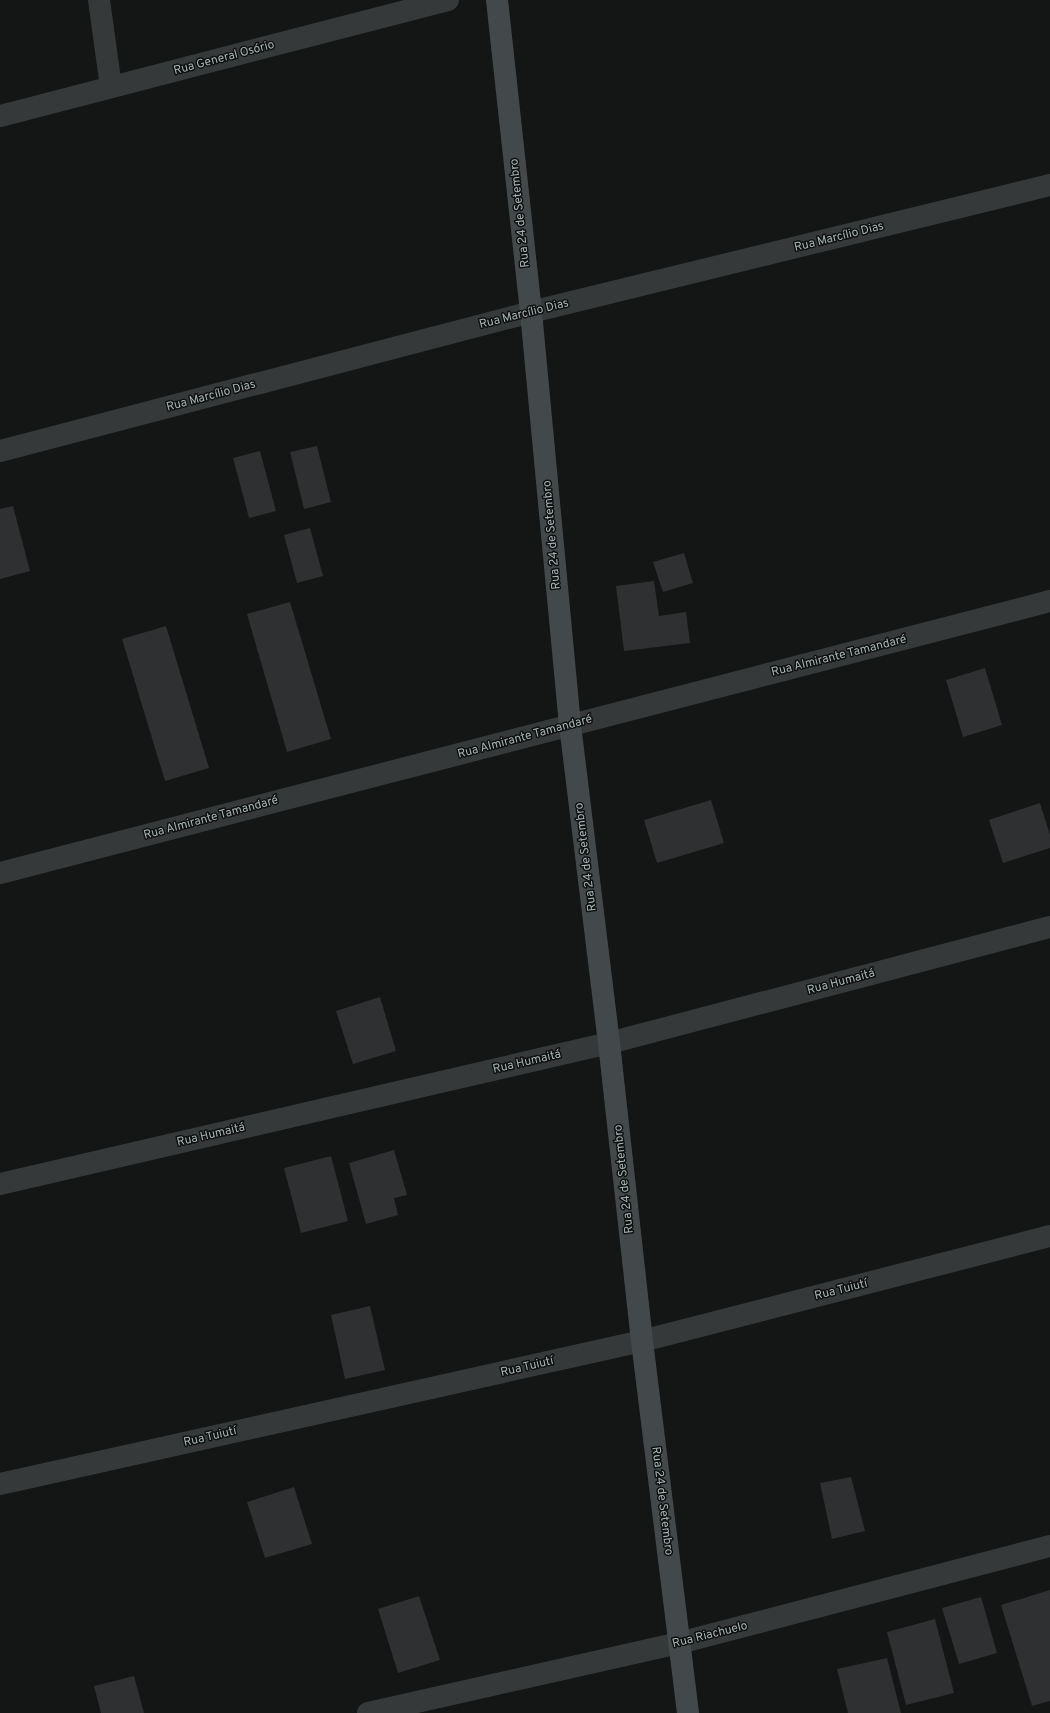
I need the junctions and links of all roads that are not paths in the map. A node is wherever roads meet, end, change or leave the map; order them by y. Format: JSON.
{"nodes":[{"id":1,"x":99,"y":0,"type":"edge"},
{"id":2,"x":448,"y":0,"type":"edge"},
{"id":3,"x":497,"y":0,"type":"edge"},
{"id":4,"x":111,"y":87,"type":"junction"},
{"id":5,"x":0,"y":116,"type":"edge"},
{"id":6,"x":1050,"y":185,"type":"edge"},
{"id":7,"x":531,"y":312,"type":"junction"},
{"id":8,"x":0,"y":451,"type":"edge"},
{"id":9,"x":1050,"y":601,"type":"edge"},
{"id":10,"x":570,"y":725,"type":"junction"},
{"id":11,"x":0,"y":873,"type":"edge"},
{"id":12,"x":1050,"y":927,"type":"edge"},
{"id":13,"x":609,"y":1043,"type":"junction"},
{"id":14,"x":0,"y":1184,"type":"edge"},
{"id":15,"x":1050,"y":1236,"type":"edge"},
{"id":16,"x":642,"y":1341,"type":"junction"},
{"id":17,"x":0,"y":1484,"type":"edge"},
{"id":18,"x":1050,"y":1546,"type":"edge"},
{"id":19,"x":679,"y":1643,"type":"junction"},
{"id":20,"x":368,"y":1713,"type":"edge"},
{"id":21,"x":688,"y":1713,"type":"edge"}],
"edges":[{"from":1,"to":4,"type":"street"},
{"from":2,"to":4,"type":"street","name":"Rua General Osório"},
{"from":3,"to":7,"type":"street","name":"Rua 24 de Setembro"},
{"from":4,"to":5,"type":"street","name":"Rua General Osório"},
{"from":6,"to":7,"type":"street","name":"Rua Marcílio Dias"},
{"from":7,"to":8,"type":"street","name":"Rua Marcílio Dias"},
{"from":7,"to":10,"type":"street","name":"Rua 24 de Setembro"},
{"from":9,"to":10,"type":"street","name":"Rua Almirante Tamandaré"},
{"from":10,"to":11,"type":"street","name":"Rua Almirante Tamandaré"},
{"from":10,"to":13,"type":"street","name":"Rua 24 de Setembro"},
{"from":12,"to":13,"type":"street","name":"Rua Humaitá"},
{"from":13,"to":14,"type":"street","name":"Rua Humaitá"},
{"from":13,"to":16,"type":"street","name":"Rua 24 de Setembro"},
{"from":15,"to":16,"type":"street","name":"Rua Tuiutí"},
{"from":16,"to":17,"type":"street","name":"Rua Tuiutí"},
{"from":16,"to":19,"type":"street","name":"Rua 24 de Setembro"},
{"from":18,"to":19,"type":"street","name":"Rua Riachuelo"},
{"from":19,"to":20,"type":"street","name":"Rua Riachuelo"},
{"from":19,"to":21,"type":"street","name":"Rua 24 de Setembro"}]}
